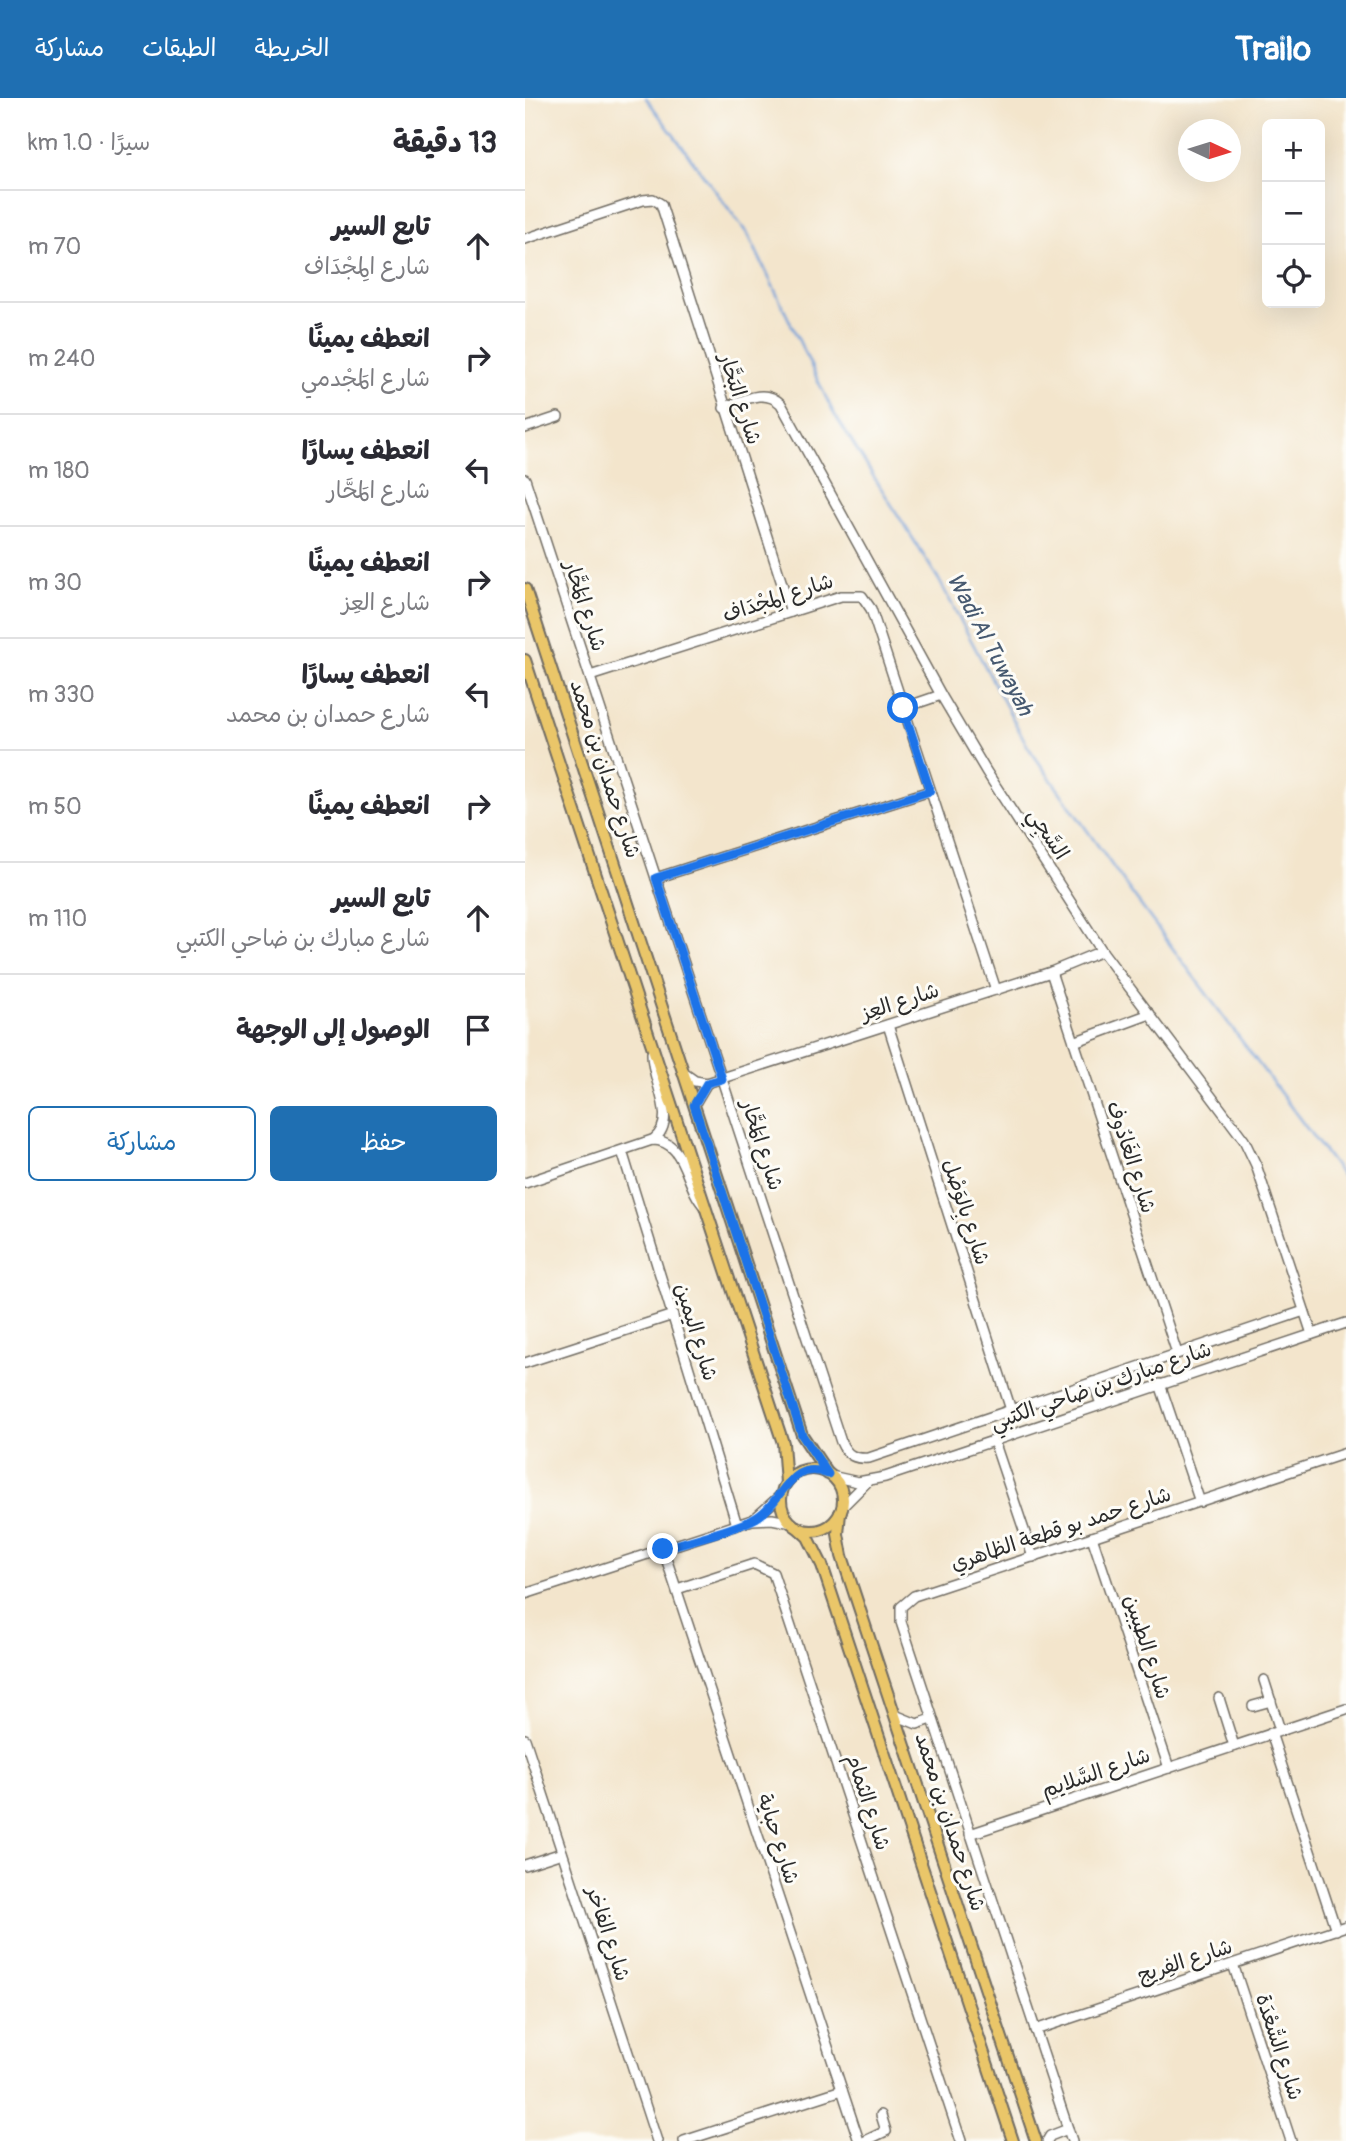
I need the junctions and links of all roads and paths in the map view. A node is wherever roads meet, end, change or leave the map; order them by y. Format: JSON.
{"nodes":[{"id":1,"x":525,"y":239,"type":"edge"},
{"id":2,"x":724,"y":408,"type":"junction"},
{"id":3,"x":558,"y":417,"type":"dead end"},
{"id":4,"x":525,"y":428,"type":"edge"},
{"id":5,"x":525,"y":479,"type":"edge"},
{"id":6,"x":525,"y":589,"type":"edge"},
{"id":7,"x":791,"y":612,"type":"junction"},
{"id":8,"x":525,"y":660,"type":"edge"},
{"id":9,"x":590,"y":677,"type":"junction"},
{"id":10,"x":941,"y":695,"type":"junction"},
{"id":11,"x":903,"y":708,"type":"junction"},
{"id":12,"x":930,"y":791,"type":"junction"},
{"id":13,"x":656,"y":878,"type":"junction"},
{"id":14,"x":1102,"y":951,"type":"junction"},
{"id":15,"x":1051,"y":972,"type":"junction"},
{"id":16,"x":996,"y":990,"type":"junction"},
{"id":17,"x":1150,"y":1014,"type":"junction"},
{"id":18,"x":887,"y":1025,"type":"junction"},
{"id":19,"x":653,"y":1040,"type":"junction"},
{"id":20,"x":1074,"y":1042,"type":"junction"},
{"id":21,"x":685,"y":1074,"type":"junction"},
{"id":22,"x":722,"y":1079,"type":"junction"},
{"id":23,"x":707,"y":1083,"type":"junction"},
{"id":24,"x":694,"y":1105,"type":"junction"},
{"id":25,"x":652,"y":1140,"type":"junction"},
{"id":26,"x":622,"y":1150,"type":"junction"},
{"id":27,"x":525,"y":1183,"type":"edge"},
{"id":28,"x":706,"y":1208,"type":"junction"},
{"id":29,"x":1304,"y":1311,"type":"junction"},
{"id":30,"x":673,"y":1315,"type":"junction"},
{"id":31,"x":1346,"y":1323,"type":"edge"},
{"id":32,"x":1312,"y":1334,"type":"junction"},
{"id":33,"x":1177,"y":1353,"type":"junction"},
{"id":34,"x":525,"y":1363,"type":"edge"},
{"id":35,"x":1093,"y":1382,"type":"junction"},
{"id":36,"x":1160,"y":1384,"type":"junction"},
{"id":37,"x":1101,"y":1404,"type":"junction"},
{"id":38,"x":1011,"y":1410,"type":"junction"},
{"id":39,"x":994,"y":1441,"type":"junction"},
{"id":40,"x":1346,"y":1453,"type":"edge"},
{"id":41,"x":829,"y":1475,"type":"junction"},
{"id":42,"x":867,"y":1482,"type":"junction"},
{"id":43,"x":784,"y":1489,"type":"junction"},
{"id":44,"x":1200,"y":1502,"type":"junction"},
{"id":45,"x":841,"y":1510,"type":"junction"},
{"id":46,"x":752,"y":1520,"type":"junction"},
{"id":47,"x":737,"y":1525,"type":"junction"},
{"id":48,"x":794,"y":1525,"type":"junction"},
{"id":49,"x":1092,"y":1538,"type":"junction"},
{"id":50,"x":663,"y":1549,"type":"junction"},
{"id":51,"x":1033,"y":1557,"type":"junction"},
{"id":52,"x":677,"y":1589,"type":"junction"},
{"id":53,"x":525,"y":1594,"type":"edge"},
{"id":54,"x":1264,"y":1680,"type":"dead end"},
{"id":55,"x":1219,"y":1698,"type":"dead end"},
{"id":56,"x":1271,"y":1701,"type":"junction"},
{"id":57,"x":1253,"y":1706,"type":"dead end"},
{"id":58,"x":1346,"y":1709,"type":"edge"},
{"id":59,"x":895,"y":1716,"type":"junction"},
{"id":60,"x":932,"y":1719,"type":"junction"},
{"id":61,"x":917,"y":1724,"type":"junction"},
{"id":62,"x":1276,"y":1732,"type":"junction"},
{"id":63,"x":904,"y":1743,"type":"junction"},
{"id":64,"x":526,"y":1745,"type":"edge"},
{"id":65,"x":1234,"y":1746,"type":"junction"},
{"id":66,"x":1169,"y":1768,"type":"junction"},
{"id":67,"x":970,"y":1834,"type":"junction"},
{"id":68,"x":562,"y":1853,"type":"junction"},
{"id":69,"x":525,"y":1865,"type":"edge"},
{"id":70,"x":1346,"y":1926,"type":"edge"},
{"id":71,"x":1336,"y":1930,"type":"junction"},
{"id":72,"x":1233,"y":1964,"type":"junction"},
{"id":73,"x":1035,"y":2029,"type":"junction"},
{"id":74,"x":842,"y":2090,"type":"junction"},
{"id":75,"x":881,"y":2115,"type":"dead end"},
{"id":76,"x":1031,"y":2125,"type":"junction"},
{"id":77,"x":1068,"y":2129,"type":"junction"},
{"id":78,"x":1049,"y":2138,"type":"edge"},
{"id":79,"x":657,"y":2141,"type":"edge"},
{"id":80,"x":684,"y":2141,"type":"edge"},
{"id":81,"x":859,"y":2141,"type":"edge"},
{"id":82,"x":865,"y":2141,"type":"edge"},
{"id":83,"x":961,"y":2141,"type":"edge"},
{"id":84,"x":1013,"y":2141,"type":"edge"},
{"id":85,"x":1035,"y":2141,"type":"edge"},
{"id":86,"x":1072,"y":2141,"type":"edge"},
{"id":87,"x":1291,"y":2141,"type":"edge"}],
"edges":[{"from":1,"to":2,"type":"street","name":"شارع البَحَّار"},
{"from":2,"to":7,"type":"street","name":"شارع البَحَّار"},
{"from":2,"to":10,"type":"street","name":"السَّجِي"},
{"from":3,"to":4,"type":"street"},
{"from":5,"to":9,"type":"street","name":"شارع المَحَّار"},
{"from":6,"to":21,"type":"main road","name":"شارع حمدان بن محمد"},
{"from":7,"to":9,"type":"street","name":"شارع المِجْدَاف"},
{"from":7,"to":11,"type":"street","name":"شارع المِجْدَاف"},
{"from":8,"to":19,"type":"main road","name":"شارع حمدان بن محمد"},
{"from":9,"to":13,"type":"street","name":"شارع المَحَّار"},
{"from":10,"to":11,"type":"street"},
{"from":10,"to":14,"type":"street","name":"السَّجِي"},
{"from":11,"to":12,"type":"street","name":"شارع المِجْدَاف"},
{"from":12,"to":13,"type":"street"},
{"from":12,"to":16,"type":"street","name":"شارع المِجْدَاف"},
{"from":13,"to":22,"type":"street","name":"شارع المَحَّار"},
{"from":14,"to":15,"type":"street","name":"شارع العِز"},
{"from":14,"to":17,"type":"street","name":"السَّجِي"},
{"from":15,"to":16,"type":"street","name":"شارع العِز"},
{"from":15,"to":20,"type":"street","name":"شارع الغَادُوف"},
{"from":16,"to":18,"type":"street","name":"شارع العِز"},
{"from":17,"to":20,"type":"street"},
{"from":17,"to":29,"type":"street","name":"السَّجِي"},
{"from":18,"to":22,"type":"street","name":"شارع العِز"},
{"from":18,"to":38,"type":"street","name":"شارع بِالوَصْل"},
{"from":19,"to":25,"type":"street"},
{"from":19,"to":28,"type":"main road","name":"شارع حمدان بن محمد"},
{"from":20,"to":33,"type":"street","name":"شارع الغَادُوف"},
{"from":21,"to":23,"type":"street"},
{"from":21,"to":24,"type":"main road","name":"شارع حمدان بن محمد"},
{"from":22,"to":23,"type":"street","name":"شارع العِز"},
{"from":22,"to":38,"type":"street","name":"شارع المَحَّار"},
{"from":23,"to":24,"type":"street"},
{"from":24,"to":41,"type":"main road","name":"شارع حمدان بن محمد"},
{"from":25,"to":26,"type":"street"},
{"from":25,"to":28,"type":"street"},
{"from":26,"to":27,"type":"street"},
{"from":26,"to":30,"type":"street","name":"شارع اليمين"},
{"from":28,"to":43,"type":"main road","name":"شارع حمدان بن محمد"},
{"from":29,"to":32,"type":"street","name":"السَّجِي"},
{"from":29,"to":33,"type":"street","name":"شارع المَحَّار"},
{"from":30,"to":34,"type":"street"},
{"from":30,"to":47,"type":"street","name":"شارع اليمين"},
{"from":31,"to":32,"type":"street","name":"شارع مبارك بن ضاحي الكتبي"},
{"from":32,"to":36,"type":"street","name":"شارع مبارك بن ضاحي الكتبي"},
{"from":33,"to":35,"type":"street","name":"شارع المَحَّار"},
{"from":35,"to":37,"type":"street"},
{"from":35,"to":38,"type":"street","name":"شارع المَحَّار"},
{"from":36,"to":37,"type":"street","name":"شارع مبارك بن ضاحي الكتبي"},
{"from":36,"to":44,"type":"street"},
{"from":37,"to":39,"type":"street","name":"شارع مبارك بن ضاحي الكتبي"},
{"from":39,"to":42,"type":"street","name":"شارع مبارك بن ضاحي الكتبي"},
{"from":39,"to":51,"type":"street"},
{"from":40,"to":44,"type":"street","name":"شارع حمد بو قطعة الظاهري"},
{"from":41,"to":42,"type":"street","name":"شارع مبارك بن ضاحي الكتبي"},
{"from":41,"to":43,"type":"main road"},
{"from":41,"to":45,"type":"main road"},
{"from":42,"to":45,"type":"street","name":"شارع مبارك بن ضاحي الكتبي"},
{"from":43,"to":46,"type":"street"},
{"from":43,"to":48,"type":"main road"},
{"from":44,"to":49,"type":"street","name":"شارع حمد بو قطعة الظاهري"},
{"from":45,"to":48,"type":"main road"},
{"from":45,"to":59,"type":"main road","name":"شارع حمدان بن محمد"},
{"from":46,"to":47,"type":"street"},
{"from":46,"to":48,"type":"street"},
{"from":47,"to":50,"type":"street"},
{"from":48,"to":84,"type":"main road","name":"شارع حمدان بن محمد"},
{"from":49,"to":51,"type":"street","name":"شارع حمد بو قطعة الظاهري"},
{"from":49,"to":66,"type":"street","name":"شارع الطيبين"},
{"from":50,"to":52,"type":"street","name":"شارع حباية"},
{"from":50,"to":53,"type":"street"},
{"from":51,"to":60,"type":"street","name":"شارع حمد بو قطعة الظاهري"},
{"from":52,"to":74,"type":"street","name":"شارع حباية"},
{"from":52,"to":83,"type":"street","name":"شارع الثمام"},
{"from":54,"to":56,"type":"street"},
{"from":55,"to":65,"type":"street"},
{"from":56,"to":57,"type":"street"},
{"from":56,"to":62,"type":"street"},
{"from":58,"to":62,"type":"street","name":"شارع السَّلايم"},
{"from":59,"to":61,"type":"street"},
{"from":59,"to":63,"type":"main road","name":"شارع حمدان بن محمد"},
{"from":60,"to":61,"type":"street"},
{"from":60,"to":67,"type":"street","name":"شارع حمد بو قطعة الظاهري"},
{"from":61,"to":63,"type":"street"},
{"from":62,"to":65,"type":"street","name":"شارع السَّلايم"},
{"from":62,"to":71,"type":"street"},
{"from":63,"to":76,"type":"main road","name":"شارع حمدان بن محمد"},
{"from":64,"to":68,"type":"street","name":"شارع الفاخر"},
{"from":65,"to":66,"type":"street","name":"شارع السَّلايم"},
{"from":66,"to":67,"type":"street","name":"شارع السَّلايم"},
{"from":67,"to":73,"type":"street","name":"شارع حمد بو قطعة الظاهري"},
{"from":68,"to":69,"type":"street"},
{"from":68,"to":79,"type":"street","name":"شارع الفاخر"},
{"from":70,"to":71,"type":"street","name":"شارع الفِريج"},
{"from":71,"to":72,"type":"street","name":"شارع الفِريج"},
{"from":72,"to":73,"type":"street","name":"شارع الفِريج"},
{"from":72,"to":87,"type":"street","name":"شارع السُّعْدَة"},
{"from":73,"to":77,"type":"street","name":"شارع حمد بو قطعة الظاهري"},
{"from":74,"to":80,"type":"street"},
{"from":74,"to":81,"type":"street","name":"شارع حباية"},
{"from":75,"to":82,"type":"street"},
{"from":76,"to":78,"type":"street"},
{"from":76,"to":85,"type":"main road","name":"شارع حمدان بن محمد"},
{"from":77,"to":78,"type":"street"},
{"from":77,"to":86,"type":"street","name":"شارع حمد بو قطعة الظاهري"}]}
